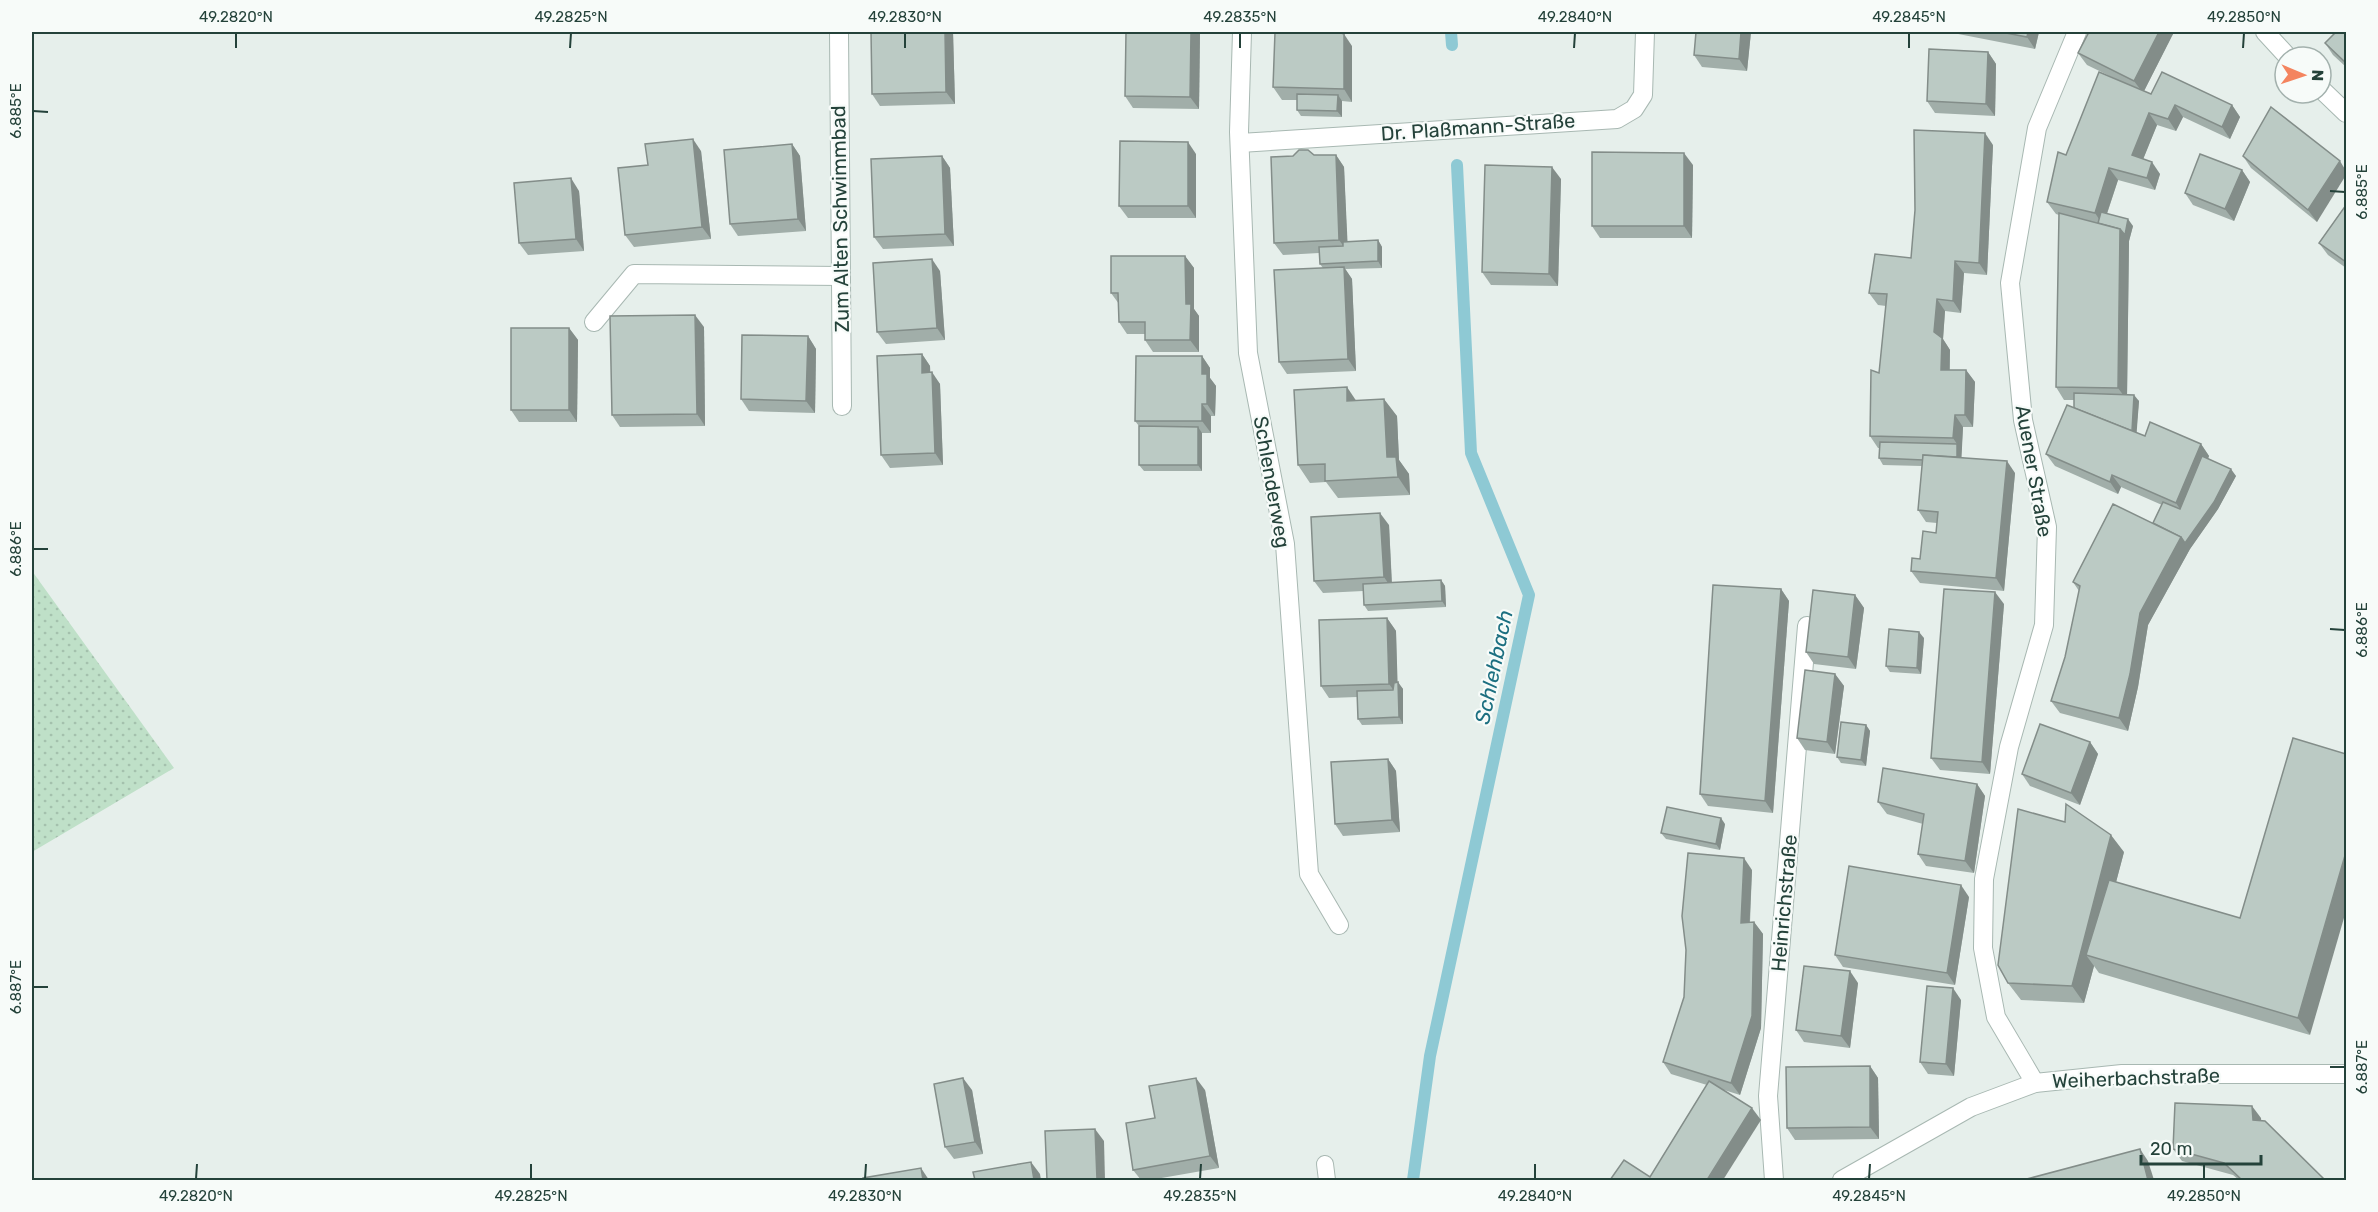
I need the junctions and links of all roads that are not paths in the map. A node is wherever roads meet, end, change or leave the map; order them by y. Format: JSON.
{"nodes":[{"id":1,"x":839,"y":32,"type":"edge"},
{"id":2,"x":1242,"y":32,"type":"edge"},
{"id":3,"x":1645,"y":32,"type":"edge"},
{"id":4,"x":2077,"y":32,"type":"edge"},
{"id":5,"x":2265,"y":32,"type":"edge"},
{"id":6,"x":2277,"y":45,"type":"edge"},
{"id":7,"x":2333,"y":101,"type":"edge"},
{"id":8,"x":2346,"y":113,"type":"edge"},
{"id":9,"x":1240,"y":143,"type":"junction"},
{"id":10,"x":842,"y":276,"type":"junction"},
{"id":11,"x":594,"y":321,"type":"dead end"},
{"id":12,"x":842,"y":406,"type":"dead end"},
{"id":13,"x":1807,"y":626,"type":"edge"},
{"id":14,"x":1339,"y":925,"type":"dead end"},
{"id":15,"x":2346,"y":1074,"type":"edge"},
{"id":16,"x":2035,"y":1083,"type":"junction"},
{"id":17,"x":1774,"y":1180,"type":"edge"},
{"id":18,"x":1842,"y":1180,"type":"edge"}],
"edges":[{"from":1,"to":10,"type":"street","name":"Zum Alten Schwimmbad"},
{"from":2,"to":9,"type":"street","name":"Schlenderweg"},
{"from":3,"to":9,"type":"street","name":"Dr. Plaßmann-Straße"},
{"from":4,"to":16,"type":"street","name":"Auener Straße"},
{"from":5,"to":6,"type":"street"},
{"from":7,"to":8,"type":"street"},
{"from":9,"to":14,"type":"street","name":"Schlenderweg"},
{"from":10,"to":11,"type":"street"},
{"from":10,"to":12,"type":"street","name":"Zum Alten Schwimmbad"},
{"from":13,"to":17,"type":"street","name":"Heinrichstraße"},
{"from":15,"to":16,"type":"street","name":"Weiherbachstraße"},
{"from":16,"to":18,"type":"street","name":"Weiherbachstraße"}]}
